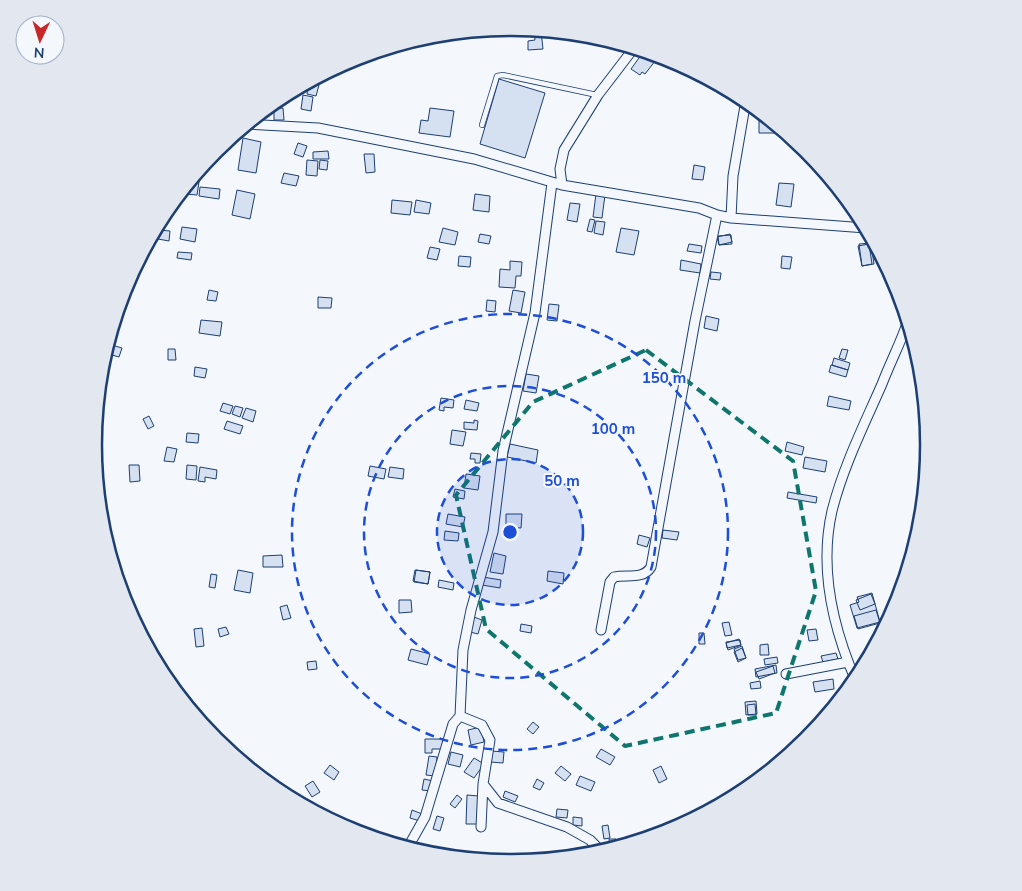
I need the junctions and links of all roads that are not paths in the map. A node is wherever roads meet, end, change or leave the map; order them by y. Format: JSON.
{"nodes":[{"id":1,"x":630,"y":54,"type":"edge"},
{"id":2,"x":598,"y":95,"type":"junction"},
{"id":3,"x":744,"y":110,"type":"edge"},
{"id":4,"x":258,"y":125,"type":"edge"},
{"id":5,"x":482,"y":125,"type":"dead end"},
{"id":6,"x":552,"y":183,"type":"junction"},
{"id":7,"x":562,"y":185,"type":"junction"},
{"id":8,"x":717,"y":215,"type":"junction"},
{"id":9,"x":730,"y":218,"type":"junction"},
{"id":10,"x":857,"y":227,"type":"edge"},
{"id":11,"x":904,"y":331,"type":"edge"},
{"id":12,"x":602,"y":630,"type":"dead end"},
{"id":13,"x":848,"y":662,"type":"junction"},
{"id":14,"x":852,"y":671,"type":"edge"},
{"id":15,"x":786,"y":674,"type":"dead end"},
{"id":16,"x":460,"y":716,"type":"junction"},
{"id":17,"x":483,"y":784,"type":"junction"},
{"id":18,"x":481,"y":826,"type":"dead end"},
{"id":19,"x":411,"y":842,"type":"edge"},
{"id":20,"x":596,"y":846,"type":"edge"}],
"edges":[{"from":1,"to":2,"type":"street"},
{"from":2,"to":5,"type":"lane"},
{"from":2,"to":7,"type":"street"},
{"from":3,"to":9,"type":"street"},
{"from":4,"to":6,"type":"street"},
{"from":6,"to":7,"type":"street"},
{"from":6,"to":16,"type":"street"},
{"from":7,"to":8,"type":"street"},
{"from":8,"to":9,"type":"street"},
{"from":8,"to":12,"type":"street"},
{"from":9,"to":10,"type":"street"},
{"from":11,"to":13,"type":"street"},
{"from":13,"to":14,"type":"street"},
{"from":13,"to":15,"type":"street"},
{"from":16,"to":17,"type":"street"},
{"from":16,"to":19,"type":"street"},
{"from":17,"to":18,"type":"street"},
{"from":17,"to":20,"type":"street"}]}
